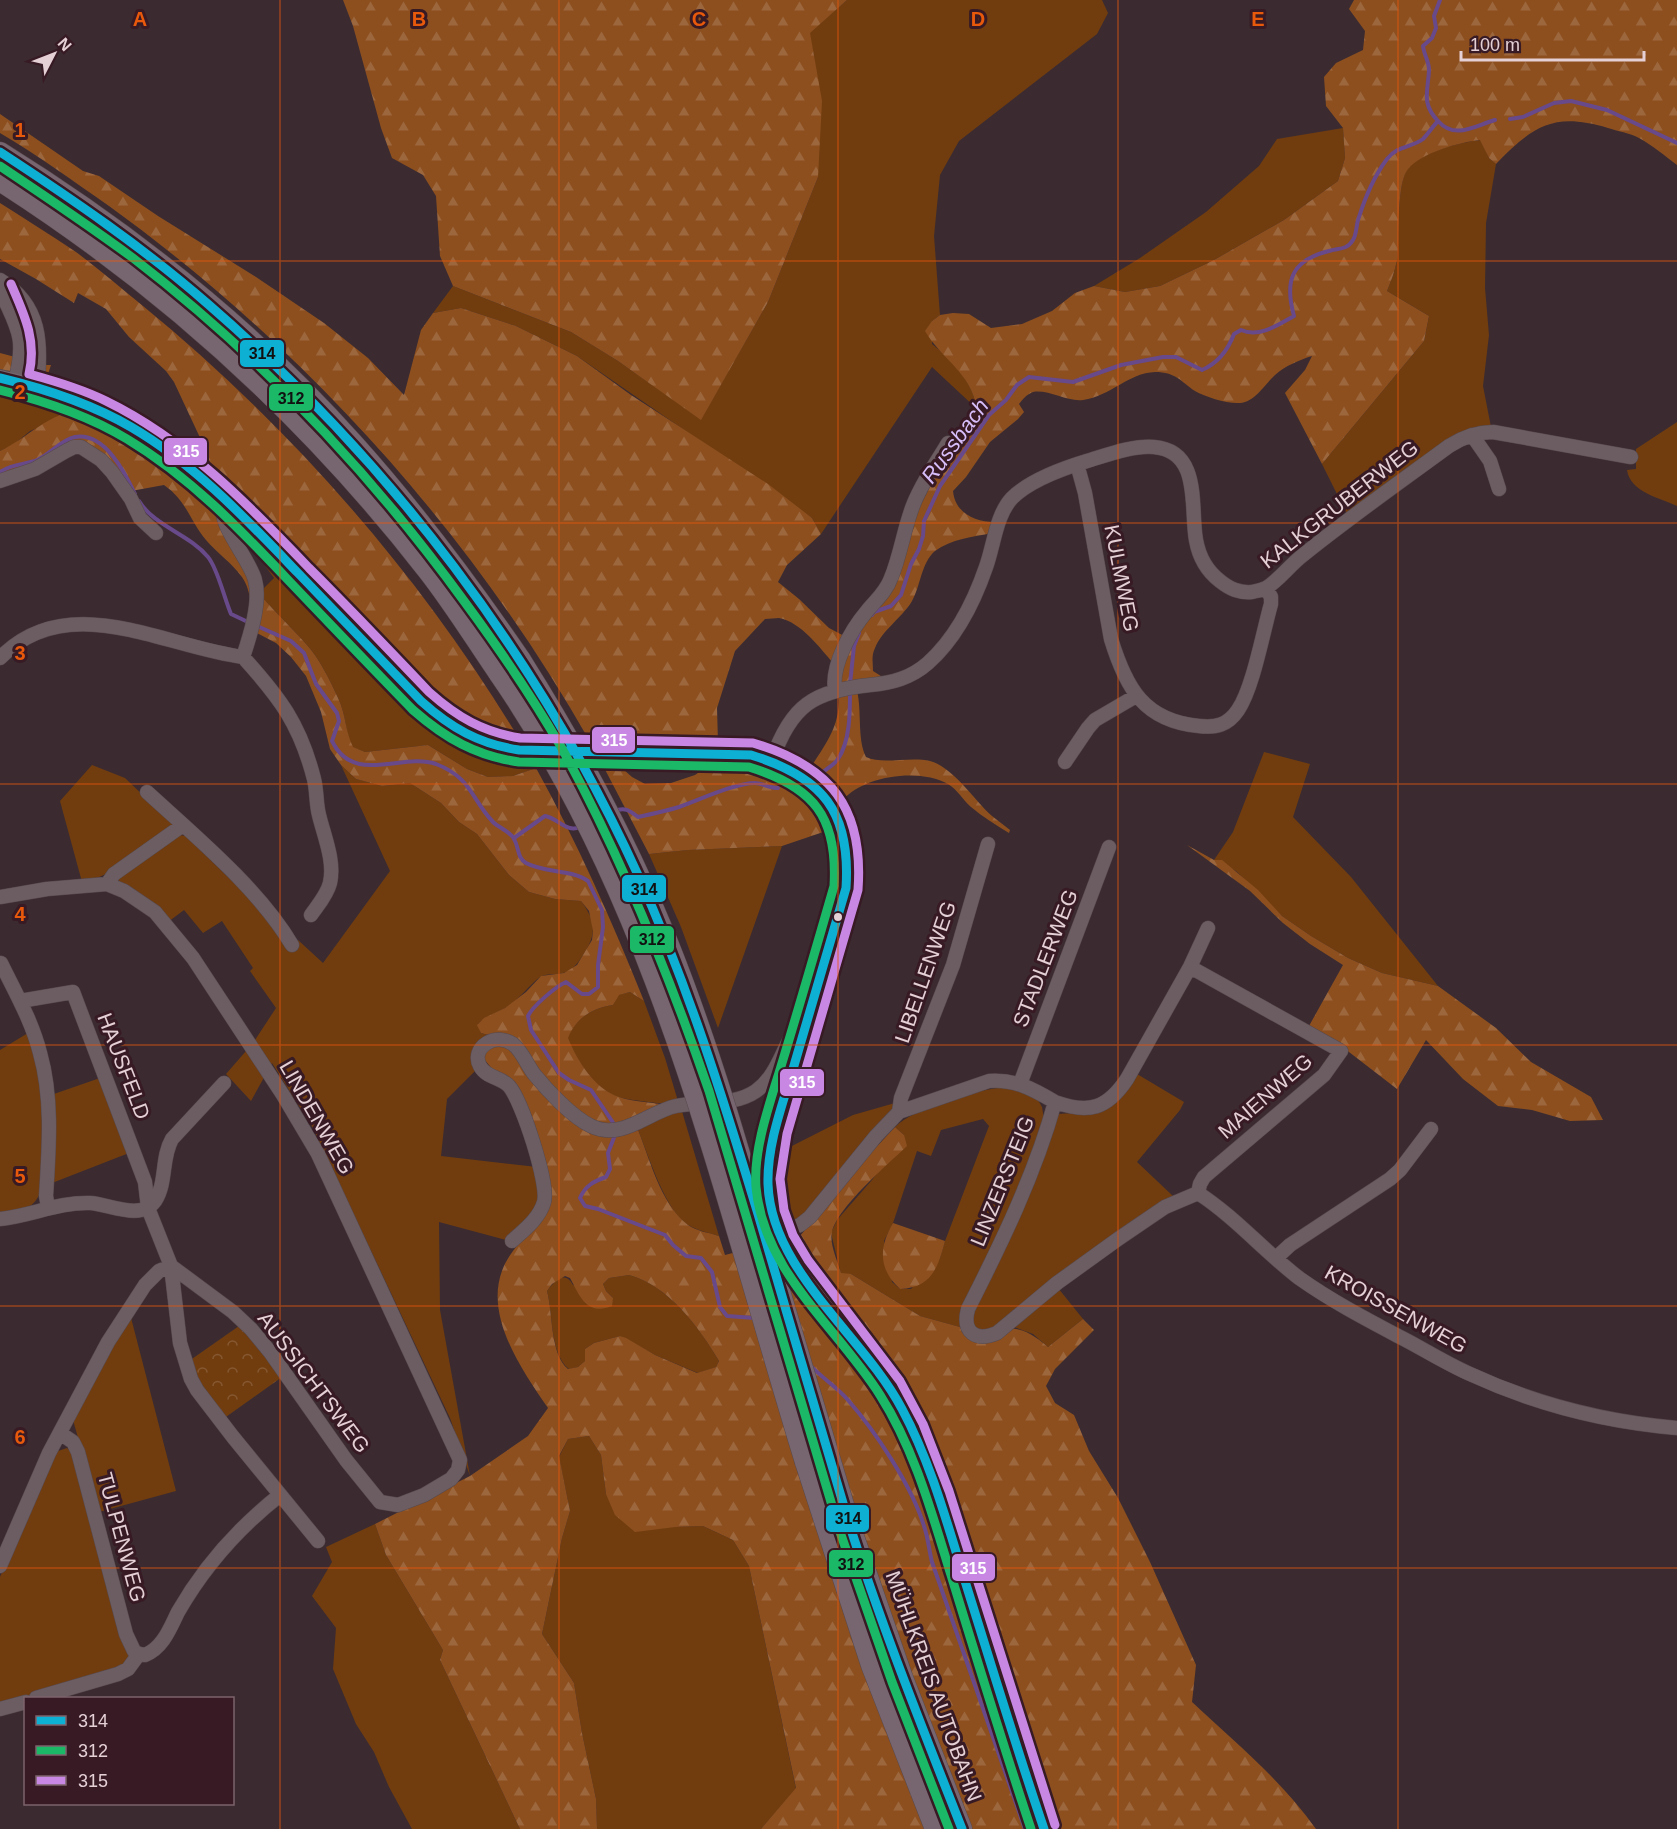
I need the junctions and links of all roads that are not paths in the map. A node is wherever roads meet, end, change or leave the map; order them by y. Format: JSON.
{"nodes":[{"id":1,"x":0,"y":152,"type":"edge"},
{"id":2,"x":0,"y":181,"type":"edge"},
{"id":3,"x":0,"y":280,"type":"edge"},
{"id":4,"x":0,"y":289,"type":"edge"},
{"id":5,"x":8,"y":380,"type":"edge"},
{"id":6,"x":37,"y":387,"type":"junction"},
{"id":7,"x":1472,"y":435,"type":"junction"},
{"id":8,"x":948,"y":443,"type":"dead end"},
{"id":9,"x":1631,"y":457,"type":"dead end"},
{"id":10,"x":1077,"y":464,"type":"junction"},
{"id":11,"x":0,"y":481,"type":"edge"},
{"id":12,"x":1499,"y":489,"type":"dead end"},
{"id":13,"x":230,"y":503,"type":"junction"},
{"id":14,"x":156,"y":533,"type":"dead end"},
{"id":15,"x":1266,"y":588,"type":"junction"},
{"id":16,"x":243,"y":657,"type":"junction"},
{"id":17,"x":0,"y":658,"type":"edge"},
{"id":18,"x":844,"y":689,"type":"junction"},
{"id":19,"x":1137,"y":696,"type":"junction"},
{"id":20,"x":772,"y":760,"type":"junction"},
{"id":21,"x":1065,"y":762,"type":"dead end"},
{"id":22,"x":147,"y":792,"type":"dead end"},
{"id":23,"x":183,"y":825,"type":"junction"},
{"id":24,"x":988,"y":844,"type":"dead end"},
{"id":25,"x":1109,"y":847,"type":"dead end"},
{"id":26,"x":107,"y":884,"type":"junction"},
{"id":27,"x":0,"y":897,"type":"edge"},
{"id":28,"x":311,"y":915,"type":"dead end"},
{"id":29,"x":1208,"y":928,"type":"dead end"},
{"id":30,"x":292,"y":945,"type":"dead end"},
{"id":31,"x":1,"y":963,"type":"edge"},
{"id":32,"x":1190,"y":967,"type":"junction"},
{"id":33,"x":20,"y":1002,"type":"junction"},
{"id":34,"x":795,"y":1030,"type":"dead end"},
{"id":35,"x":224,"y":1083,"type":"dead end"},
{"id":36,"x":1020,"y":1084,"type":"junction"},
{"id":37,"x":1055,"y":1102,"type":"junction"},
{"id":38,"x":899,"y":1112,"type":"junction"},
{"id":39,"x":1431,"y":1129,"type":"dead end"},
{"id":40,"x":1198,"y":1192,"type":"junction"},
{"id":41,"x":48,"y":1208,"type":"junction"},
{"id":42,"x":148,"y":1208,"type":"junction"},
{"id":43,"x":0,"y":1219,"type":"edge"},
{"id":44,"x":780,"y":1233,"type":"junction"},
{"id":45,"x":512,"y":1241,"type":"dead end"},
{"id":46,"x":1276,"y":1258,"type":"junction"},
{"id":47,"x":171,"y":1266,"type":"junction"},
{"id":48,"x":1677,"y":1428,"type":"edge"},
{"id":49,"x":60,"y":1433,"type":"junction"},
{"id":50,"x":280,"y":1495,"type":"junction"},
{"id":51,"x":424,"y":1495,"type":"joint"},
{"id":52,"x":318,"y":1540,"type":"dead end"},
{"id":53,"x":0,"y":1566,"type":"edge"},
{"id":54,"x":139,"y":1654,"type":"junction"},
{"id":55,"x":39,"y":1697,"type":"edge"},
{"id":56,"x":24,"y":1703,"type":"edge"},
{"id":57,"x":0,"y":1709,"type":"edge"},
{"id":58,"x":935,"y":1829,"type":"edge"},
{"id":59,"x":962,"y":1829,"type":"edge"},
{"id":60,"x":1044,"y":1829,"type":"edge"}],
"edges":[{"from":1,"to":59,"type":"highway","name":"MÜHLKREIS AUTOBAHN","bridge":true},
{"from":2,"to":58,"type":"highway","bridge":true},
{"from":3,"to":6,"type":"street"},
{"from":4,"to":5,"type":"street"},
{"from":5,"to":6,"type":"main road"},
{"from":6,"to":13,"type":"main road"},
{"from":7,"to":9,"type":"street","name":"KALKGRUBERWEG"},
{"from":7,"to":12,"type":"street"},
{"from":7,"to":15,"type":"street","name":"KALKGRUBERWEG"},
{"from":8,"to":18,"type":"street"},
{"from":10,"to":15,"type":"street","name":"KALKGRUBERWEG"},
{"from":10,"to":18,"type":"street","name":"KALKGRUBERWEG"},
{"from":10,"to":19,"type":"street","name":"KULMWEG"},
{"from":11,"to":14,"type":"street"},
{"from":13,"to":16,"type":"street"},
{"from":13,"to":20,"type":"main road"},
{"from":15,"to":19,"type":"street","name":"KULMWEG"},
{"from":16,"to":17,"type":"street"},
{"from":16,"to":28,"type":"street"},
{"from":18,"to":20,"type":"street","name":"KALKGRUBERWEG"},
{"from":19,"to":21,"type":"street"},
{"from":20,"to":44,"type":"main road"},
{"from":22,"to":23,"type":"street"},
{"from":23,"to":26,"type":"street"},
{"from":23,"to":30,"type":"street"},
{"from":24,"to":38,"type":"street","name":"LIBELLENWEG"},
{"from":25,"to":36,"type":"street","name":"STADLERWEG"},
{"from":26,"to":27,"type":"street"},
{"from":26,"to":51,"type":"street","name":"LINDENWEG"},
{"from":29,"to":32,"type":"street"},
{"from":31,"to":33,"type":"street"},
{"from":32,"to":37,"type":"street"},
{"from":32,"to":40,"type":"street","name":"MAIENWEG"},
{"from":33,"to":41,"type":"street"},
{"from":33,"to":42,"type":"street","name":"HAUSFELD"},
{"from":34,"to":45,"type":"street"},
{"from":35,"to":42,"type":"street"},
{"from":36,"to":37,"type":"street","name":"LINZERSTEIG"},
{"from":36,"to":38,"type":"street","name":"LINZERSTEIG"},
{"from":37,"to":40,"type":"street","name":"LINZERSTEIG"},
{"from":38,"to":44,"type":"street","name":"LINZERSTEIG"},
{"from":39,"to":46,"type":"street"},
{"from":40,"to":46,"type":"street","name":"KROISSENWEG"},
{"from":41,"to":42,"type":"street"},
{"from":41,"to":43,"type":"street"},
{"from":42,"to":47,"type":"street"},
{"from":44,"to":60,"type":"main road"},
{"from":46,"to":48,"type":"street","name":"KROISSENWEG"},
{"from":47,"to":49,"type":"street"},
{"from":47,"to":50,"type":"street"},
{"from":47,"to":51,"type":"street","name":"AUSSICHTSWEG"},
{"from":49,"to":53,"type":"street"},
{"from":49,"to":54,"type":"street","name":"TULPENWEG"},
{"from":50,"to":52,"type":"street"},
{"from":50,"to":54,"type":"street"},
{"from":54,"to":55,"type":"street"},
{"from":56,"to":57,"type":"street"}]}
